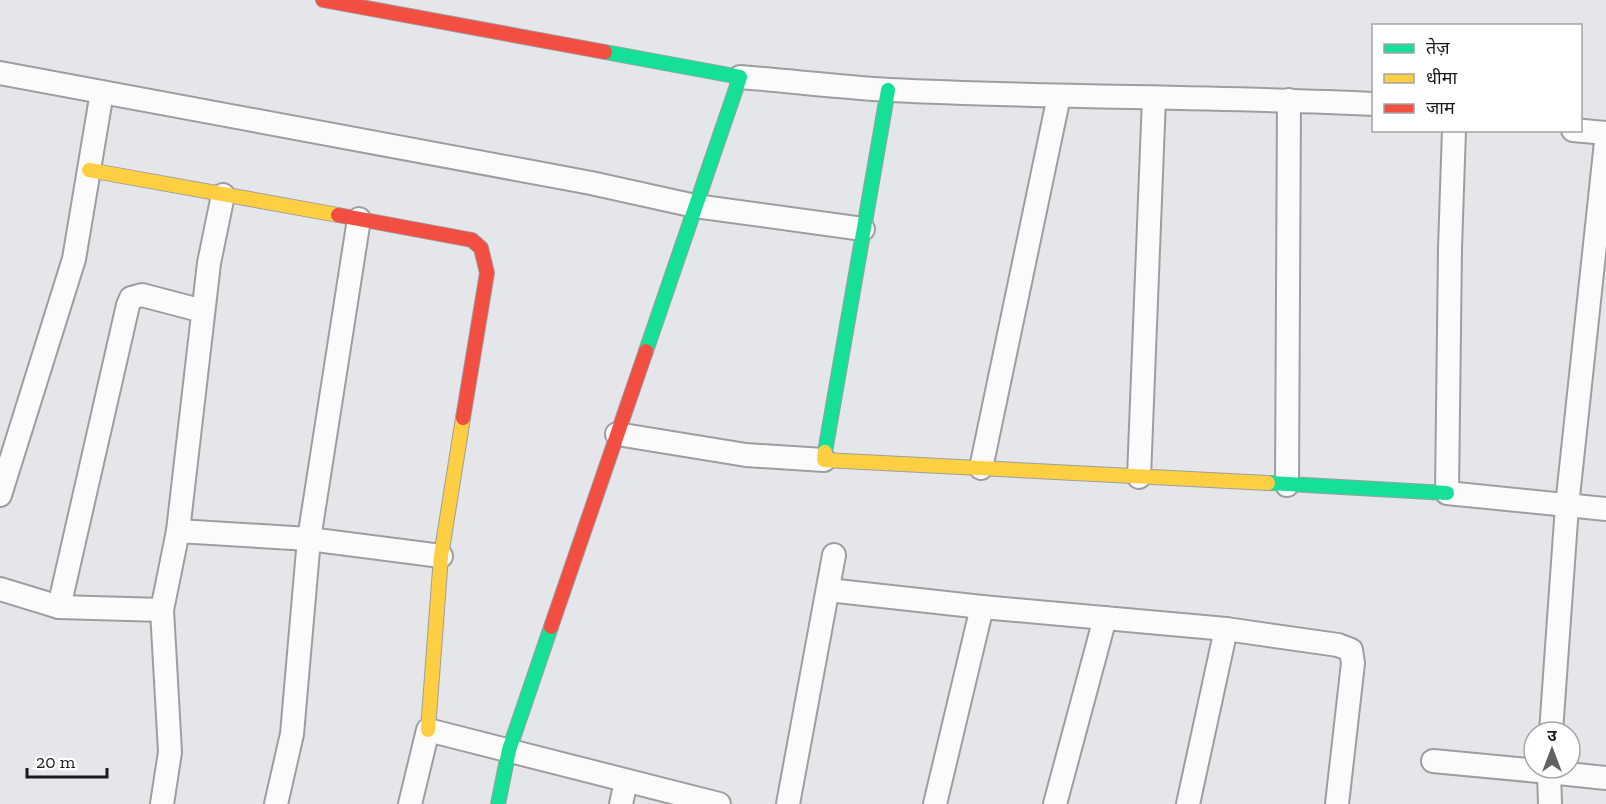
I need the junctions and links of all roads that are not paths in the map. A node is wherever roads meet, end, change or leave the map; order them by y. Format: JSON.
{"nodes":[{"id":1,"x":323,"y":0,"type":"edge"},
{"id":2,"x":0,"y":73,"type":"edge"},
{"id":3,"x":740,"y":77,"type":"junction"},
{"id":4,"x":888,"y":90,"type":"junction"},
{"id":5,"x":102,"y":92,"type":"junction"},
{"id":6,"x":1059,"y":96,"type":"junction"},
{"id":7,"x":1154,"y":98,"type":"junction"},
{"id":8,"x":1289,"y":100,"type":"junction"},
{"id":9,"x":1372,"y":104,"type":"edge"},
{"id":10,"x":1582,"y":131,"type":"edge"},
{"id":11,"x":1454,"y":132,"type":"edge"},
{"id":12,"x":1606,"y":133,"type":"edge"},
{"id":13,"x":1606,"y":142,"type":"edge"},
{"id":14,"x":89,"y":170,"type":"junction"},
{"id":15,"x":223,"y":195,"type":"junction"},
{"id":16,"x":695,"y":207,"type":"junction"},
{"id":17,"x":359,"y":219,"type":"junction"},
{"id":18,"x":863,"y":229,"type":"junction"},
{"id":19,"x":203,"y":311,"type":"junction"},
{"id":20,"x":617,"y":434,"type":"junction"},
{"id":21,"x":824,"y":460,"type":"junction"},
{"id":22,"x":981,"y":468,"type":"junction"},
{"id":23,"x":1139,"y":477,"type":"junction"},
{"id":24,"x":1287,"y":485,"type":"junction"},
{"id":25,"x":1447,"y":493,"type":"junction"},
{"id":26,"x":0,"y":495,"type":"edge"},
{"id":27,"x":1567,"y":506,"type":"junction"},
{"id":28,"x":1606,"y":509,"type":"edge"},
{"id":29,"x":178,"y":531,"type":"junction"},
{"id":30,"x":309,"y":539,"type":"junction"},
{"id":31,"x":834,"y":555,"type":"dead end"},
{"id":32,"x":441,"y":556,"type":"junction"},
{"id":33,"x":0,"y":589,"type":"edge"},
{"id":34,"x":828,"y":590,"type":"junction"},
{"id":35,"x":59,"y":607,"type":"junction"},
{"id":36,"x":982,"y":607,"type":"junction"},
{"id":37,"x":162,"y":610,"type":"junction"},
{"id":38,"x":1105,"y":618,"type":"junction"},
{"id":39,"x":1226,"y":629,"type":"junction"},
{"id":40,"x":1552,"y":720,"type":"edge"},
{"id":41,"x":428,"y":730,"type":"junction"},
{"id":42,"x":510,"y":750,"type":"junction"},
{"id":43,"x":1433,"y":761,"type":"dead end"},
{"id":44,"x":1522,"y":768,"type":"edge"},
{"id":45,"x":1582,"y":775,"type":"edge"},
{"id":46,"x":1606,"y":778,"type":"edge"},
{"id":47,"x":1549,"y":780,"type":"edge"},
{"id":48,"x":627,"y":781,"type":"junction"},
{"id":49,"x":162,"y":804,"type":"edge"},
{"id":50,"x":276,"y":804,"type":"edge"},
{"id":51,"x":410,"y":804,"type":"edge"},
{"id":52,"x":498,"y":804,"type":"edge"},
{"id":53,"x":621,"y":804,"type":"edge"},
{"id":54,"x":719,"y":804,"type":"edge"},
{"id":55,"x":788,"y":804,"type":"edge"},
{"id":56,"x":935,"y":804,"type":"edge"},
{"id":57,"x":1055,"y":804,"type":"edge"},
{"id":58,"x":1188,"y":804,"type":"edge"},
{"id":59,"x":1337,"y":804,"type":"edge"},
{"id":60,"x":1550,"y":804,"type":"edge"}],
"edges":[{"from":1,"to":3,"type":"street"},
{"from":2,"to":5,"type":"street"},
{"from":3,"to":4,"type":"street"},
{"from":3,"to":16,"type":"street"},
{"from":4,"to":6,"type":"street"},
{"from":4,"to":18,"type":"street"},
{"from":5,"to":14,"type":"street"},
{"from":5,"to":16,"type":"street"},
{"from":6,"to":7,"type":"street"},
{"from":6,"to":22,"type":"street"},
{"from":7,"to":8,"type":"street"},
{"from":7,"to":23,"type":"street"},
{"from":8,"to":9,"type":"street"},
{"from":8,"to":24,"type":"street"},
{"from":10,"to":12,"type":"street"},
{"from":11,"to":25,"type":"street"},
{"from":13,"to":27,"type":"street"},
{"from":14,"to":15,"type":"street"},
{"from":14,"to":26,"type":"street"},
{"from":15,"to":17,"type":"street"},
{"from":15,"to":19,"type":"street"},
{"from":16,"to":18,"type":"street"},
{"from":16,"to":20,"type":"street"},
{"from":17,"to":30,"type":"street"},
{"from":17,"to":32,"type":"street"},
{"from":18,"to":21,"type":"street"},
{"from":19,"to":29,"type":"street"},
{"from":19,"to":35,"type":"street"},
{"from":20,"to":21,"type":"street"},
{"from":20,"to":42,"type":"street"},
{"from":21,"to":22,"type":"street"},
{"from":22,"to":23,"type":"street"},
{"from":23,"to":24,"type":"street"},
{"from":24,"to":25,"type":"street"},
{"from":25,"to":27,"type":"street"},
{"from":27,"to":28,"type":"street"},
{"from":27,"to":40,"type":"street"},
{"from":29,"to":30,"type":"street"},
{"from":29,"to":37,"type":"street"},
{"from":30,"to":32,"type":"street"},
{"from":30,"to":50,"type":"street"},
{"from":31,"to":34,"type":"street"},
{"from":32,"to":41,"type":"street"},
{"from":33,"to":35,"type":"street"},
{"from":34,"to":36,"type":"street"},
{"from":34,"to":55,"type":"street"},
{"from":35,"to":37,"type":"street"},
{"from":36,"to":38,"type":"street"},
{"from":36,"to":56,"type":"street"},
{"from":37,"to":49,"type":"street"},
{"from":38,"to":39,"type":"street"},
{"from":38,"to":57,"type":"street"},
{"from":39,"to":58,"type":"street"},
{"from":39,"to":59,"type":"street"},
{"from":41,"to":42,"type":"street"},
{"from":41,"to":51,"type":"street"},
{"from":42,"to":48,"type":"street"},
{"from":42,"to":52,"type":"street"},
{"from":43,"to":44,"type":"street"},
{"from":45,"to":46,"type":"street"},
{"from":47,"to":60,"type":"street"},
{"from":48,"to":53,"type":"street"},
{"from":48,"to":54,"type":"street"}]}
